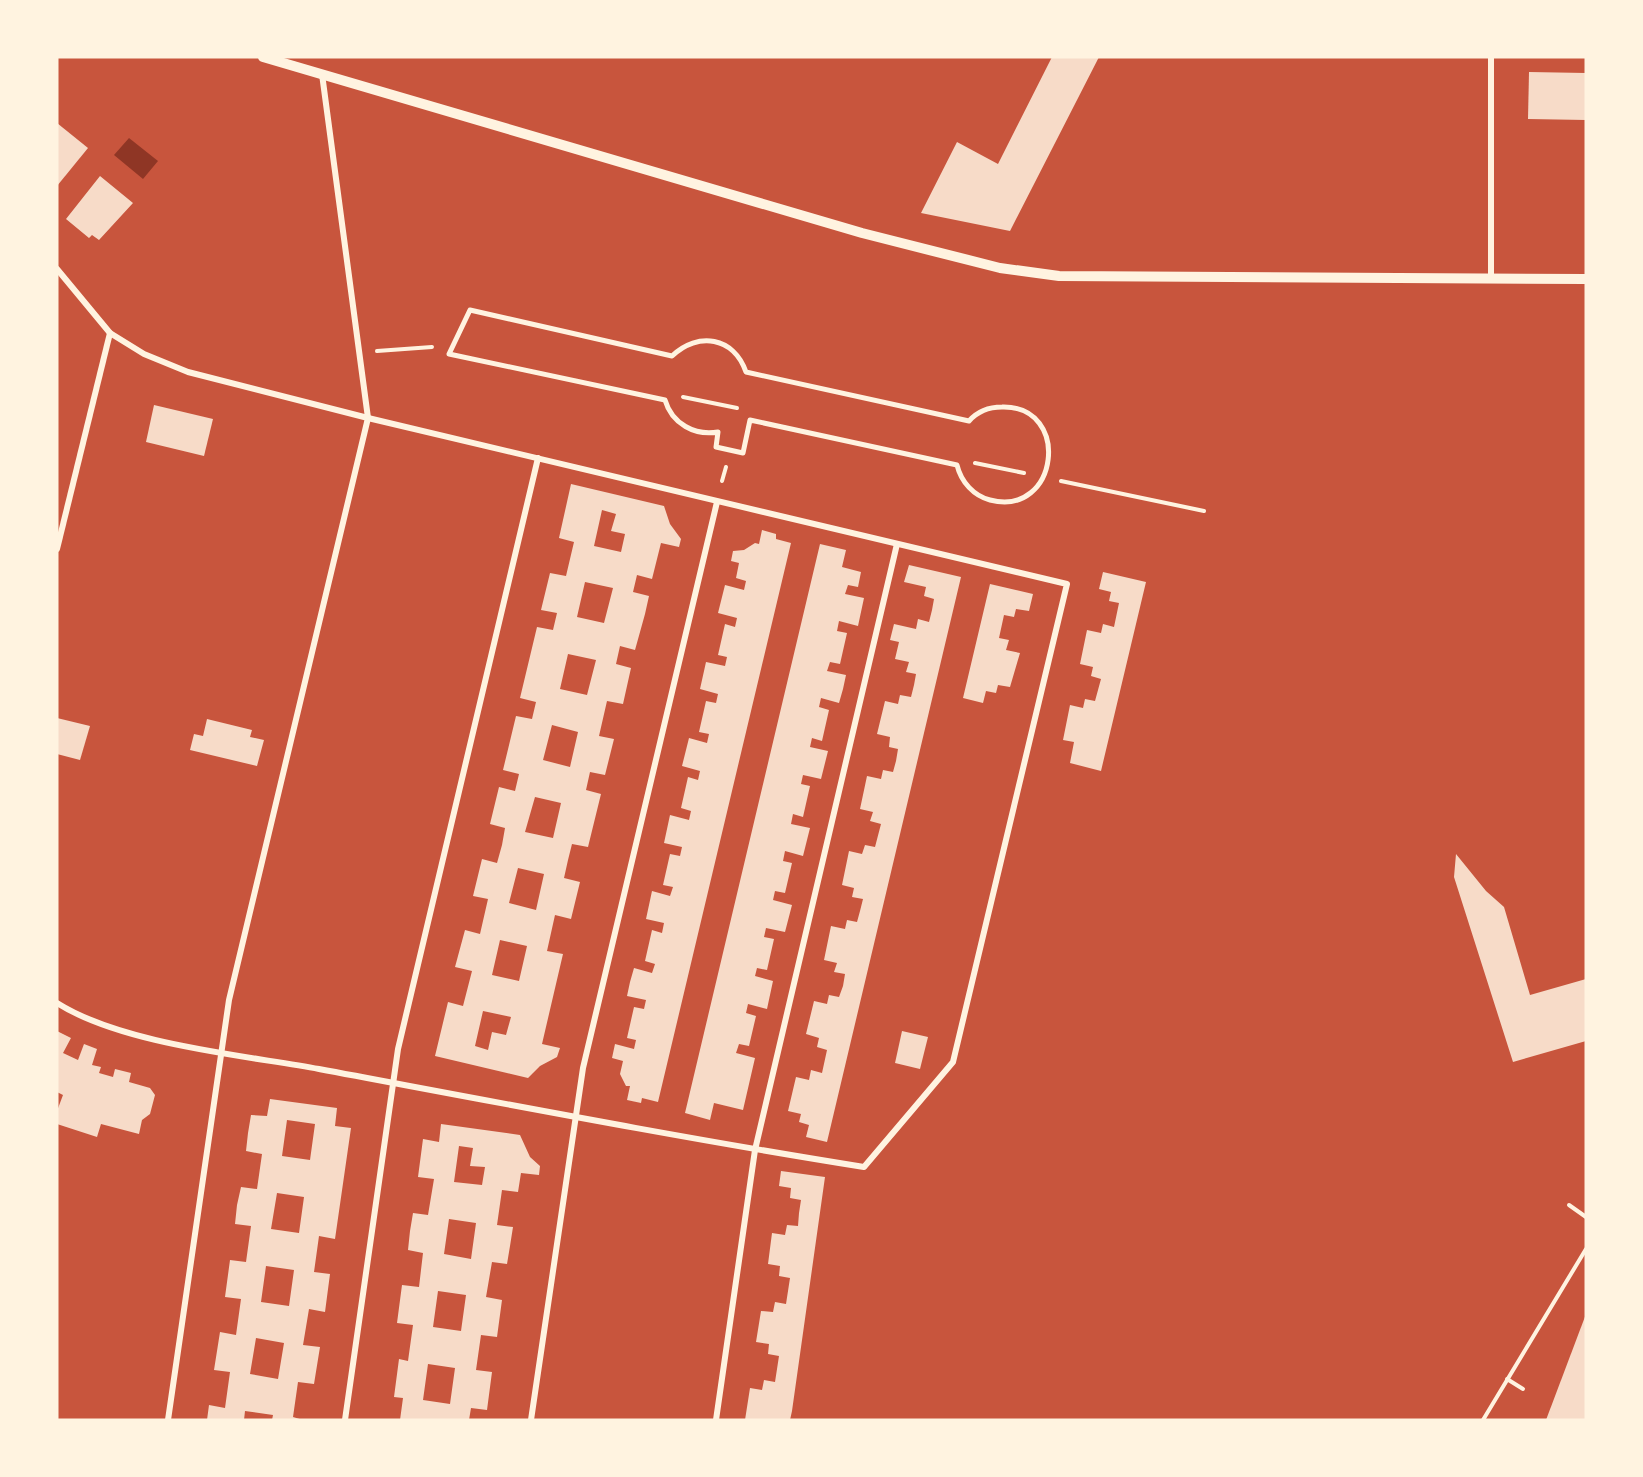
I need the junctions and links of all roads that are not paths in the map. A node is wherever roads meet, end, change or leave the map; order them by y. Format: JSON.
{"nodes":[{"id":1,"x":263,"y":57,"type":"edge"},
{"id":2,"x":1491,"y":57,"type":"edge"},
{"id":3,"x":322,"y":74,"type":"junction"},
{"id":4,"x":57,"y":269,"type":"edge"},
{"id":5,"x":1491,"y":278,"type":"junction"},
{"id":6,"x":1586,"y":279,"type":"edge"},
{"id":7,"x":110,"y":333,"type":"junction"},
{"id":8,"x":368,"y":418,"type":"junction"},
{"id":9,"x":538,"y":458,"type":"junction"},
{"id":10,"x":957,"y":465,"type":"joint"},
{"id":11,"x":717,"y":502,"type":"junction"},
{"id":12,"x":897,"y":544,"type":"junction"},
{"id":13,"x":57,"y":549,"type":"edge"},
{"id":14,"x":57,"y":1003,"type":"edge"},
{"id":15,"x":222,"y":1051,"type":"junction"},
{"id":16,"x":393,"y":1083,"type":"junction"},
{"id":17,"x":575,"y":1118,"type":"junction"},
{"id":18,"x":755,"y":1150,"type":"junction"},
{"id":19,"x":168,"y":1420,"type":"edge"},
{"id":20,"x":345,"y":1420,"type":"edge"},
{"id":21,"x":531,"y":1420,"type":"edge"},
{"id":22,"x":716,"y":1420,"type":"edge"}],
"edges":[{"from":1,"to":3,"type":"street"},
{"from":2,"to":5,"type":"street"},
{"from":3,"to":5,"type":"street"},
{"from":3,"to":8,"type":"street"},
{"from":4,"to":7,"type":"street"},
{"from":5,"to":6,"type":"street"},
{"from":7,"to":8,"type":"street"},
{"from":7,"to":13,"type":"street"},
{"from":8,"to":9,"type":"street"},
{"from":8,"to":15,"type":"street"},
{"from":9,"to":11,"type":"street"},
{"from":9,"to":16,"type":"street"},
{"from":10,"to":10,"type":"street"},
{"from":11,"to":12,"type":"street"},
{"from":11,"to":17,"type":"street"},
{"from":12,"to":18,"type":"street"},
{"from":12,"to":18,"type":"street"},
{"from":14,"to":15,"type":"street"},
{"from":15,"to":16,"type":"street"},
{"from":15,"to":19,"type":"street"},
{"from":16,"to":17,"type":"street"},
{"from":16,"to":20,"type":"street"},
{"from":17,"to":18,"type":"street"},
{"from":17,"to":21,"type":"street"},
{"from":18,"to":22,"type":"street"}]}
